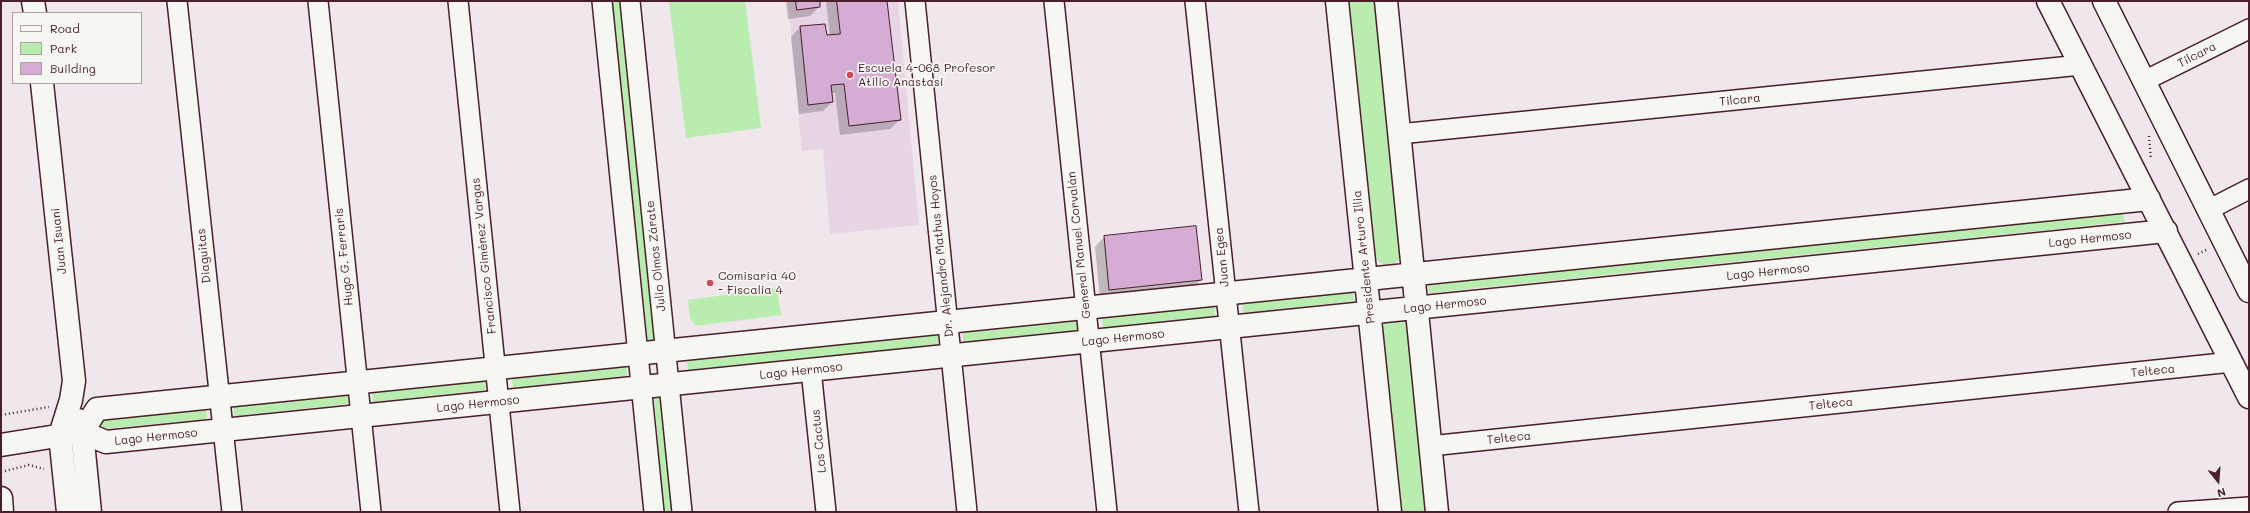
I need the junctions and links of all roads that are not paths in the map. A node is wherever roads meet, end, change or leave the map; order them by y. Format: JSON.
{"nodes":[{"id":1,"x":33,"y":1,"type":"edge"},
{"id":2,"x":177,"y":1,"type":"edge"},
{"id":3,"x":318,"y":1,"type":"edge"},
{"id":4,"x":458,"y":1,"type":"edge"},
{"id":5,"x":602,"y":1,"type":"edge"},
{"id":6,"x":630,"y":1,"type":"edge"},
{"id":7,"x":915,"y":1,"type":"edge"},
{"id":8,"x":1054,"y":1,"type":"edge"},
{"id":9,"x":1195,"y":1,"type":"edge"},
{"id":10,"x":1337,"y":1,"type":"edge"},
{"id":11,"x":1386,"y":1,"type":"edge"},
{"id":12,"x":2048,"y":1,"type":"edge"},
{"id":13,"x":2104,"y":1,"type":"edge"},
{"id":14,"x":35,"y":12,"type":"edge"},
{"id":15,"x":2249,"y":29,"type":"edge"},
{"id":16,"x":2081,"y":65,"type":"junction"},
{"id":17,"x":2144,"y":81,"type":"junction"},
{"id":18,"x":42,"y":84,"type":"edge"},
{"id":19,"x":1399,"y":134,"type":"junction"},
{"id":20,"x":2249,"y":189,"type":"edge"},
{"id":21,"x":2149,"y":199,"type":"junction"},
{"id":22,"x":2211,"y":216,"type":"junction"},
{"id":23,"x":2166,"y":231,"type":"junction"},
{"id":24,"x":1413,"y":274,"type":"junction"},
{"id":25,"x":1366,"y":279,"type":"junction"},
{"id":26,"x":2249,"y":291,"type":"edge"},
{"id":27,"x":1226,"y":294,"type":"junction"},
{"id":28,"x":1086,"y":308,"type":"junction"},
{"id":29,"x":1416,"y":308,"type":"junction"},
{"id":30,"x":1369,"y":312,"type":"junction"},
{"id":31,"x":948,"y":323,"type":"junction"},
{"id":32,"x":1230,"y":327,"type":"junction"},
{"id":33,"x":1090,"y":341,"type":"junction"},
{"id":34,"x":666,"y":351,"type":"junction"},
{"id":35,"x":638,"y":354,"type":"junction"},
{"id":36,"x":951,"y":355,"type":"junction"},
{"id":37,"x":2232,"y":362,"type":"junction"},
{"id":38,"x":496,"y":367,"type":"junction"},
{"id":39,"x":812,"y":370,"type":"junction"},
{"id":40,"x":357,"y":382,"type":"junction"},
{"id":41,"x":669,"y":384,"type":"junction"},
{"id":42,"x":642,"y":387,"type":"junction"},
{"id":43,"x":220,"y":396,"type":"junction"},
{"id":44,"x":2249,"y":397,"type":"edge"},
{"id":45,"x":71,"y":400,"type":"junction"},
{"id":46,"x":499,"y":402,"type":"junction"},
{"id":47,"x":361,"y":416,"type":"junction"},
{"id":48,"x":224,"y":430,"type":"junction"},
{"id":49,"x":82,"y":432,"type":"junction"},
{"id":50,"x":60,"y":436,"type":"junction"},
{"id":51,"x":1,"y":445,"type":"edge"},
{"id":52,"x":1430,"y":446,"type":"junction"},
{"id":53,"x":1,"y":498,"type":"edge"},
{"id":54,"x":2249,"y":507,"type":"edge"},
{"id":55,"x":2,"y":512,"type":"edge"},
{"id":56,"x":68,"y":512,"type":"edge"},
{"id":57,"x":90,"y":512,"type":"edge"},
{"id":58,"x":232,"y":512,"type":"edge"},
{"id":59,"x":371,"y":512,"type":"edge"},
{"id":60,"x":510,"y":512,"type":"edge"},
{"id":61,"x":654,"y":512,"type":"edge"},
{"id":62,"x":682,"y":512,"type":"edge"},
{"id":63,"x":826,"y":512,"type":"edge"},
{"id":64,"x":967,"y":512,"type":"edge"},
{"id":65,"x":1107,"y":512,"type":"edge"},
{"id":66,"x":1249,"y":512,"type":"edge"},
{"id":67,"x":1390,"y":512,"type":"edge"},
{"id":68,"x":1437,"y":512,"type":"edge"},
{"id":69,"x":2178,"y":512,"type":"edge"}],
"edges":[{"from":1,"to":14,"type":"main road"},
{"from":2,"to":43,"type":"street","name":"Diaguitas"},
{"from":3,"to":40,"type":"street","name":"Hugo G. Ferraris"},
{"from":4,"to":38,"type":"street","name":"Francisco Giménez Vargas"},
{"from":5,"to":35,"type":"street"},
{"from":6,"to":34,"type":"street","name":"Julio Olmos Zárate"},
{"from":7,"to":31,"type":"street","name":"Dr. Alejandro Mathus Hoyos"},
{"from":8,"to":28,"type":"street","name":"General Manuel Corvalán"},
{"from":9,"to":27,"type":"street","name":"Juan Egea"},
{"from":10,"to":25,"type":"main road","name":"Presidente Arturo Illia"},
{"from":11,"to":19,"type":"main road"},
{"from":12,"to":16,"type":"main road"},
{"from":13,"to":17,"type":"main road"},
{"from":15,"to":17,"type":"street","name":"Tilcara"},
{"from":16,"to":19,"type":"street","name":"Tilcara"},
{"from":16,"to":21,"type":"main road"},
{"from":17,"to":22,"type":"main road"},
{"from":18,"to":45,"type":"main road","name":"Juan Isuani"},
{"from":19,"to":24,"type":"main road"},
{"from":20,"to":22,"type":"street"},
{"from":21,"to":23,"type":"main road"},
{"from":21,"to":24,"type":"main road"},
{"from":22,"to":26,"type":"main road"},
{"from":23,"to":29,"type":"main road","name":"Lago Hermoso"},
{"from":23,"to":37,"type":"main road"},
{"from":24,"to":25,"type":"main road"},
{"from":24,"to":29,"type":"main road"},
{"from":25,"to":27,"type":"main road"},
{"from":25,"to":30,"type":"main road","name":"Presidente Arturo Illia"},
{"from":27,"to":28,"type":"main road"},
{"from":27,"to":32,"type":"street","name":"Juan Egea"},
{"from":28,"to":31,"type":"main road"},
{"from":28,"to":33,"type":"street","name":"General Manuel Corvalán"},
{"from":29,"to":30,"type":"main road","name":"Lago Hermoso"},
{"from":29,"to":52,"type":"main road"},
{"from":30,"to":32,"type":"main road","name":"Lago Hermoso"},
{"from":30,"to":67,"type":"main road","name":"Presidente Arturo Illia"},
{"from":31,"to":34,"type":"main road"},
{"from":31,"to":36,"type":"street","name":"Dr. Alejandro Mathus Hoyos"},
{"from":32,"to":33,"type":"main road","name":"Lago Hermoso"},
{"from":32,"to":66,"type":"street","name":"Juan Egea"},
{"from":33,"to":36,"type":"main road","name":"Lago Hermoso"},
{"from":33,"to":65,"type":"street","name":"General Manuel Corvalán"},
{"from":34,"to":35,"type":"main road"},
{"from":34,"to":41,"type":"street","name":"Julio Olmos Zárate"},
{"from":35,"to":38,"type":"main road"},
{"from":35,"to":42,"type":"street"},
{"from":36,"to":39,"type":"main road","name":"Lago Hermoso"},
{"from":36,"to":64,"type":"street","name":"Dr. Alejandro Mathus Hoyos"},
{"from":37,"to":44,"type":"main road"},
{"from":37,"to":52,"type":"street","name":"Telteca"},
{"from":38,"to":40,"type":"main road"},
{"from":38,"to":46,"type":"street","name":"Francisco Giménez Vargas"},
{"from":39,"to":41,"type":"main road","name":"Lago Hermoso"},
{"from":39,"to":63,"type":"street","name":"Los Cactus"},
{"from":40,"to":43,"type":"main road"},
{"from":40,"to":47,"type":"street","name":"Hugo G. Ferraris"},
{"from":41,"to":42,"type":"main road","name":"Lago Hermoso"},
{"from":41,"to":62,"type":"street","name":"Julio Olmos Zárate"},
{"from":42,"to":46,"type":"main road","name":"Lago Hermoso"},
{"from":42,"to":61,"type":"street"},
{"from":43,"to":48,"type":"street","name":"Diaguitas"},
{"from":43,"to":49,"type":"main road"},
{"from":45,"to":49,"type":"main road","name":"Juan Isuani"},
{"from":45,"to":50,"type":"main road","name":"Juan Isuani"},
{"from":46,"to":47,"type":"main road","name":"Lago Hermoso"},
{"from":46,"to":60,"type":"street","name":"Francisco Giménez Vargas"},
{"from":47,"to":48,"type":"main road","name":"Lago Hermoso"},
{"from":47,"to":59,"type":"street","name":"Hugo G. Ferraris"},
{"from":48,"to":49,"type":"main road","name":"Lago Hermoso"},
{"from":48,"to":58,"type":"street","name":"Diaguitas"},
{"from":49,"to":50,"type":"main road"},
{"from":49,"to":57,"type":"main road","name":"Juan Isuani"},
{"from":50,"to":51,"type":"main road"},
{"from":50,"to":56,"type":"main road","name":"Juan Isuani"},
{"from":52,"to":68,"type":"main road"},
{"from":53,"to":55,"type":"main road"},
{"from":54,"to":69,"type":"street"}]}
